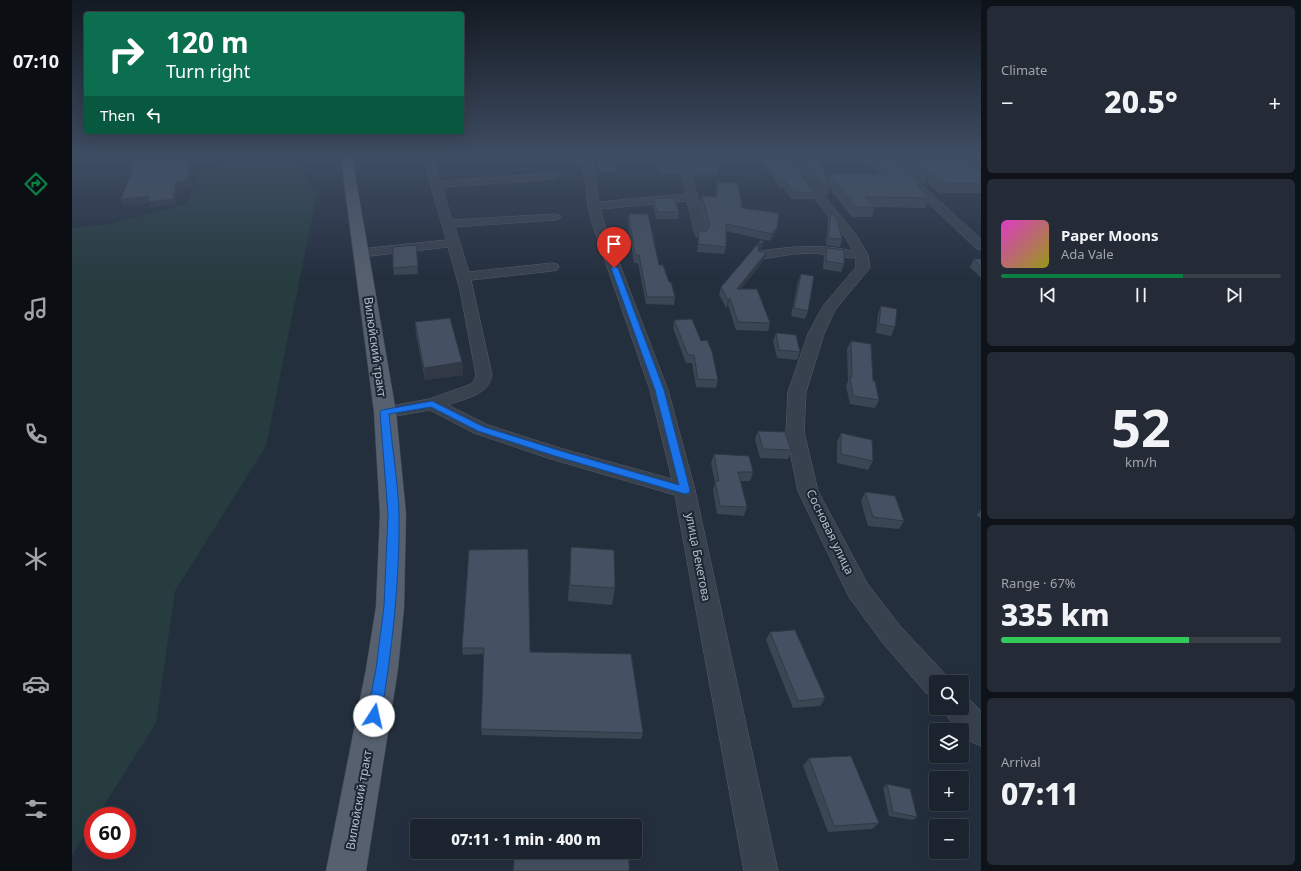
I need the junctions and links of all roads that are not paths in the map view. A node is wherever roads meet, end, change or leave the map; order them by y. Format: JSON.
{"nodes":[{"id":1,"x":352,"y":198,"type":"edge"},
{"id":2,"x":440,"y":198,"type":"edge"},
{"id":3,"x":593,"y":198,"type":"edge"},
{"id":4,"x":675,"y":198,"type":"edge"},
{"id":5,"x":691,"y":198,"type":"edge"},
{"id":6,"x":820,"y":198,"type":"edge"},
{"id":7,"x":929,"y":198,"type":"edge"},
{"id":8,"x":594,"y":206,"type":"junction"},
{"id":9,"x":555,"y":217,"type":"dead end"},
{"id":10,"x":449,"y":224,"type":"junction"},
{"id":11,"x":701,"y":234,"type":"edge"},
{"id":12,"x":453,"y":243,"type":"junction"},
{"id":13,"x":981,"y":246,"type":"edge"},
{"id":14,"x":361,"y":253,"type":"junction"},
{"id":15,"x":762,"y":255,"type":"edge"},
{"id":16,"x":862,"y":255,"type":"junction"},
{"id":17,"x":552,"y":267,"type":"dead end"},
{"id":18,"x":464,"y":277,"type":"junction"},
{"id":19,"x":432,"y":404,"type":"junction"},
{"id":20,"x":385,"y":412,"type":"junction"},
{"id":21,"x":685,"y":490,"type":"junction"},
{"id":22,"x":929,"y":676,"type":"edge"},
{"id":23,"x":965,"y":715,"type":"edge"},
{"id":24,"x":981,"y":732,"type":"edge"},
{"id":25,"x":346,"y":871,"type":"edge"},
{"id":26,"x":761,"y":871,"type":"edge"}],
"edges":[{"from":1,"to":14,"type":"main road","name":"Вилюйский тракт"},
{"from":2,"to":10,"type":"street"},
{"from":3,"to":8,"type":"street","name":"улица Бекетова"},
{"from":4,"to":8,"type":"street"},
{"from":5,"to":11,"type":"street"},
{"from":6,"to":16,"type":"street"},
{"from":7,"to":13,"type":"street"},
{"from":8,"to":21,"type":"street","name":"улица Бекетова"},
{"from":9,"to":10,"type":"street"},
{"from":10,"to":12,"type":"street"},
{"from":12,"to":14,"type":"street"},
{"from":12,"to":18,"type":"street"},
{"from":14,"to":20,"type":"main road","name":"Вилюйский тракт"},
{"from":15,"to":16,"type":"street"},
{"from":16,"to":22,"type":"street","name":"Сосновая улица"},
{"from":17,"to":18,"type":"street"},
{"from":18,"to":19,"type":"street"},
{"from":19,"to":20,"type":"street"},
{"from":19,"to":21,"type":"street"},
{"from":20,"to":25,"type":"main road","name":"Вилюйский тракт"},
{"from":21,"to":26,"type":"street","name":"улица Бекетова"},
{"from":23,"to":24,"type":"street"}]}
